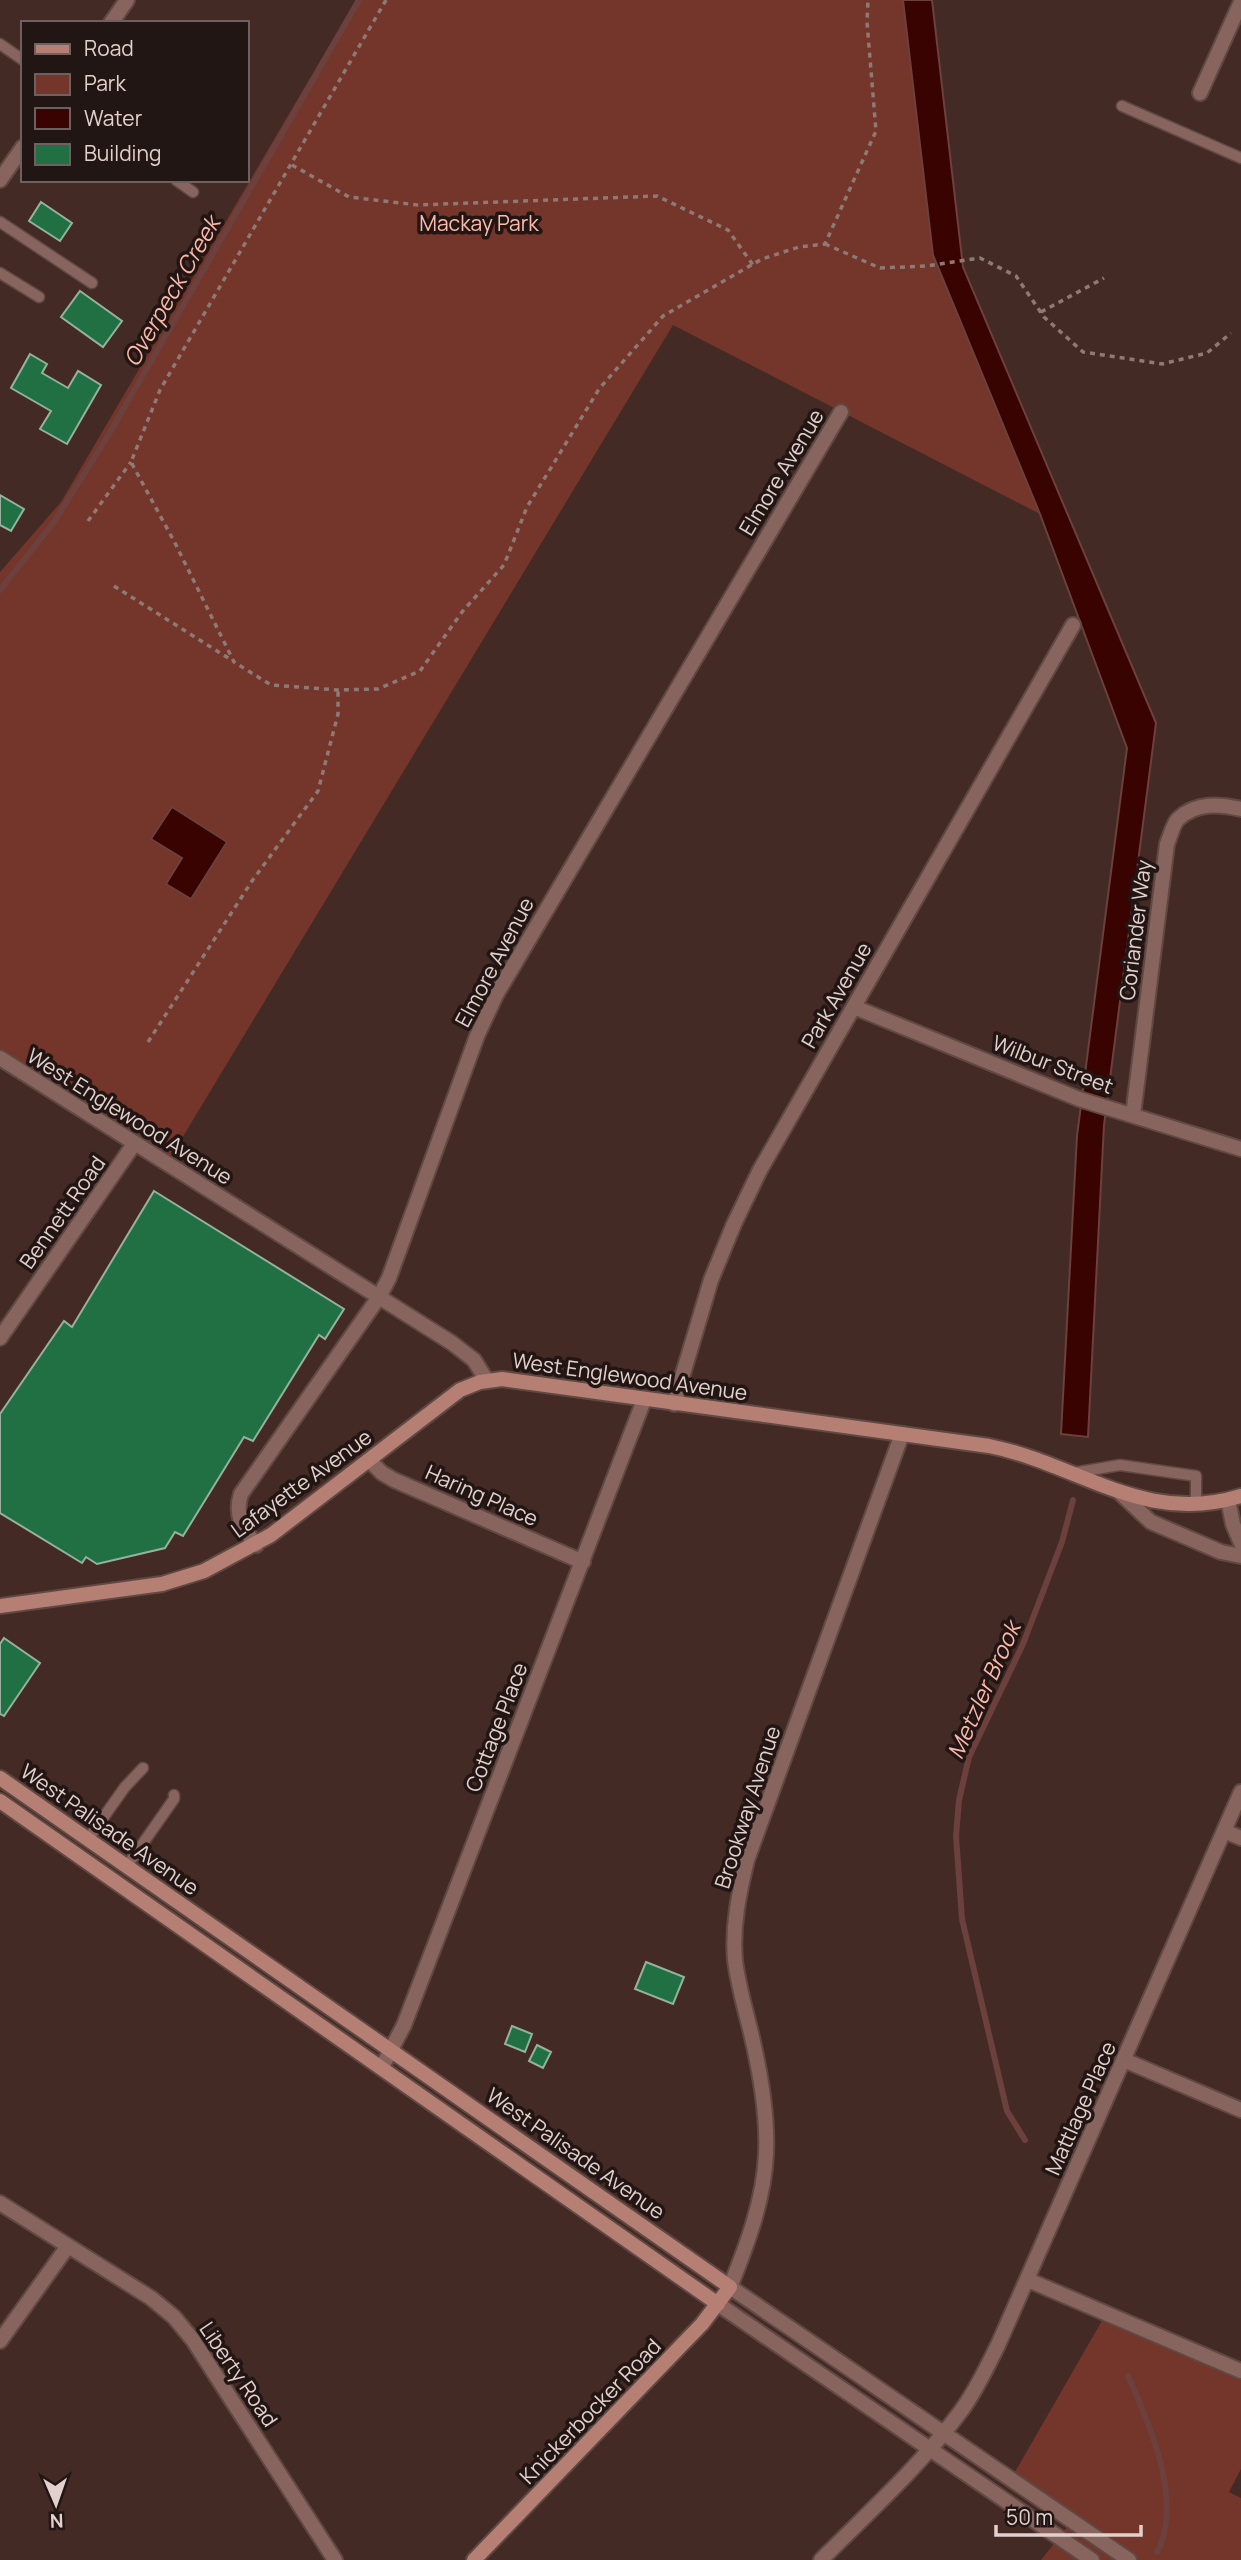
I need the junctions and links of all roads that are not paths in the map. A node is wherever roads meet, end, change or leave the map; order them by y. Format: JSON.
{"nodes":[{"id":1,"x":127,"y":0,"type":"edge"},
{"id":2,"x":1241,"y":2,"type":"edge"},
{"id":3,"x":112,"y":21,"type":"edge"},
{"id":4,"x":0,"y":44,"type":"edge"},
{"id":5,"x":21,"y":59,"type":"edge"},
{"id":6,"x":1200,"y":93,"type":"dead end"},
{"id":7,"x":1122,"y":106,"type":"dead end"},
{"id":8,"x":21,"y":150,"type":"edge"},
{"id":9,"x":1241,"y":158,"type":"edge"},
{"id":10,"x":0,"y":180,"type":"edge"},
{"id":11,"x":179,"y":182,"type":"edge"},
{"id":12,"x":193,"y":192,"type":"dead end"},
{"id":13,"x":0,"y":222,"type":"edge"},
{"id":14,"x":0,"y":273,"type":"edge"},
{"id":15,"x":92,"y":283,"type":"dead end"},
{"id":16,"x":39,"y":297,"type":"dead end"},
{"id":17,"x":841,"y":412,"type":"dead end"},
{"id":18,"x":1073,"y":625,"type":"dead end"},
{"id":19,"x":1241,"y":809,"type":"edge"},
{"id":20,"x":854,"y":1007,"type":"junction"},
{"id":21,"x":0,"y":1058,"type":"edge"},
{"id":22,"x":1130,"y":1114,"type":"junction"},
{"id":23,"x":134,"y":1144,"type":"junction"},
{"id":24,"x":1241,"y":1149,"type":"edge"},
{"id":25,"x":379,"y":1297,"type":"junction"},
{"id":26,"x":0,"y":1338,"type":"edge"},
{"id":27,"x":487,"y":1381,"type":"junction"},
{"id":28,"x":644,"y":1399,"type":"junction"},
{"id":29,"x":674,"y":1404,"type":"junction"},
{"id":30,"x":902,"y":1434,"type":"junction"},
{"id":31,"x":369,"y":1460,"type":"junction"},
{"id":32,"x":1073,"y":1473,"type":"junction"},
{"id":33,"x":1118,"y":1491,"type":"junction"},
{"id":34,"x":1234,"y":1498,"type":"edge"},
{"id":35,"x":1196,"y":1505,"type":"junction"},
{"id":36,"x":1241,"y":1543,"type":"edge"},
{"id":37,"x":256,"y":1545,"type":"junction"},
{"id":38,"x":1241,"y":1556,"type":"edge"},
{"id":39,"x":583,"y":1562,"type":"junction"},
{"id":40,"x":0,"y":1606,"type":"edge"},
{"id":41,"x":142,"y":1768,"type":"dead end"},
{"id":42,"x":0,"y":1778,"type":"edge"},
{"id":43,"x":1241,"y":1792,"type":"edge"},
{"id":44,"x":174,"y":1795,"type":"dead end"},
{"id":45,"x":0,"y":1801,"type":"edge"},
{"id":46,"x":1224,"y":1831,"type":"junction"},
{"id":47,"x":1241,"y":1838,"type":"edge"},
{"id":48,"x":88,"y":1839,"type":"junction"},
{"id":49,"x":108,"y":1853,"type":"junction"},
{"id":50,"x":127,"y":1866,"type":"junction"},
{"id":51,"x":97,"y":1868,"type":"junction"},
{"id":52,"x":392,"y":2050,"type":"junction"},
{"id":53,"x":1124,"y":2060,"type":"junction"},
{"id":54,"x":382,"y":2067,"type":"junction"},
{"id":55,"x":1241,"y":2110,"type":"edge"},
{"id":56,"x":0,"y":2203,"type":"edge"},
{"id":57,"x":68,"y":2246,"type":"junction"},
{"id":58,"x":1028,"y":2280,"type":"junction"},
{"id":59,"x":730,"y":2287,"type":"junction"},
{"id":60,"x":718,"y":2304,"type":"junction"},
{"id":61,"x":0,"y":2341,"type":"edge"},
{"id":62,"x":1241,"y":2371,"type":"edge"},
{"id":63,"x":944,"y":2432,"type":"junction"},
{"id":64,"x":931,"y":2448,"type":"junction"},
{"id":65,"x":335,"y":2560,"type":"edge"},
{"id":66,"x":474,"y":2560,"type":"edge"},
{"id":67,"x":821,"y":2560,"type":"edge"},
{"id":68,"x":1092,"y":2560,"type":"edge"},
{"id":69,"x":1129,"y":2560,"type":"edge"}],
"edges":[{"from":1,"to":3,"type":"street"},
{"from":2,"to":6,"type":"street"},
{"from":4,"to":5,"type":"lane"},
{"from":7,"to":9,"type":"lane"},
{"from":8,"to":10,"type":"street"},
{"from":11,"to":12,"type":"lane"},
{"from":13,"to":15,"type":"lane"},
{"from":14,"to":16,"type":"lane"},
{"from":17,"to":25,"type":"street","name":"Elmore Avenue"},
{"from":18,"to":20,"type":"street","name":"Park Avenue"},
{"from":19,"to":22,"type":"street","name":"Coriander Way"},
{"from":20,"to":22,"type":"street","name":"Wilbur Street"},
{"from":20,"to":29,"type":"street","name":"Park Avenue"},
{"from":21,"to":23,"type":"street","name":"West Englewood Avenue"},
{"from":22,"to":24,"type":"street","name":"Wilbur Street"},
{"from":23,"to":25,"type":"street","name":"West Englewood Avenue"},
{"from":23,"to":26,"type":"street","name":"Bennett Road"},
{"from":25,"to":27,"type":"street","name":"West Englewood Avenue"},
{"from":25,"to":37,"type":"street","name":"Elmore Avenue"},
{"from":27,"to":28,"type":"main road","name":"West Englewood Avenue"},
{"from":27,"to":31,"type":"main road","name":"Lafayette Avenue"},
{"from":28,"to":29,"type":"main road","name":"West Englewood Avenue"},
{"from":28,"to":39,"type":"street","name":"Cottage Place"},
{"from":29,"to":30,"type":"main road","name":"West Englewood Avenue"},
{"from":30,"to":32,"type":"main road","name":"West Englewood Avenue"},
{"from":30,"to":59,"type":"street","name":"Brookway Avenue"},
{"from":31,"to":37,"type":"main road","name":"Lafayette Avenue"},
{"from":31,"to":39,"type":"street","name":"Haring Place"},
{"from":32,"to":33,"type":"main road","name":"West Englewood Avenue"},
{"from":32,"to":35,"type":"lane"},
{"from":33,"to":35,"type":"main road"},
{"from":33,"to":38,"type":"street","name":"West Englewood Avenue"},
{"from":34,"to":35,"type":"main road"},
{"from":34,"to":36,"type":"street"},
{"from":37,"to":40,"type":"main road","name":"Lafayette Avenue"},
{"from":39,"to":52,"type":"street","name":"Cottage Place"},
{"from":41,"to":48,"type":"lane"},
{"from":42,"to":48,"type":"main road","name":"West Palisade Avenue"},
{"from":43,"to":46,"type":"street","name":"Mattlage Place"},
{"from":44,"to":50,"type":"lane"},
{"from":45,"to":51,"type":"main road","name":"West Palisade Avenue"},
{"from":46,"to":47,"type":"street"},
{"from":46,"to":53,"type":"street","name":"Mattlage Place"},
{"from":48,"to":49,"type":"main road","name":"West Palisade Avenue"},
{"from":49,"to":50,"type":"main road","name":"West Palisade Avenue"},
{"from":49,"to":51,"type":"main road"},
{"from":50,"to":52,"type":"main road","name":"West Palisade Avenue"},
{"from":51,"to":54,"type":"main road","name":"West Palisade Avenue"},
{"from":52,"to":54,"type":"street","name":"Cottage Place"},
{"from":52,"to":59,"type":"main road","name":"West Palisade Avenue"},
{"from":53,"to":55,"type":"street"},
{"from":53,"to":58,"type":"street","name":"Mattlage Place"},
{"from":54,"to":60,"type":"main road","name":"West Palisade Avenue"},
{"from":56,"to":57,"type":"street","name":"Liberty Road"},
{"from":57,"to":61,"type":"street"},
{"from":57,"to":65,"type":"street","name":"Liberty Road"},
{"from":58,"to":62,"type":"street"},
{"from":58,"to":63,"type":"street","name":"Mattlage Place"},
{"from":59,"to":60,"type":"main road","name":"Knickerbocker Road"},
{"from":59,"to":63,"type":"street","name":"West Palisade Avenue"},
{"from":60,"to":64,"type":"street","name":"West Palisade Avenue"},
{"from":60,"to":66,"type":"main road","name":"Knickerbocker Road"},
{"from":63,"to":64,"type":"street","name":"Mattlage Place"},
{"from":63,"to":69,"type":"street","name":"West Palisade Avenue"},
{"from":64,"to":67,"type":"street","name":"Mattlage Place"},
{"from":64,"to":68,"type":"street","name":"West Palisade Avenue"}]}
